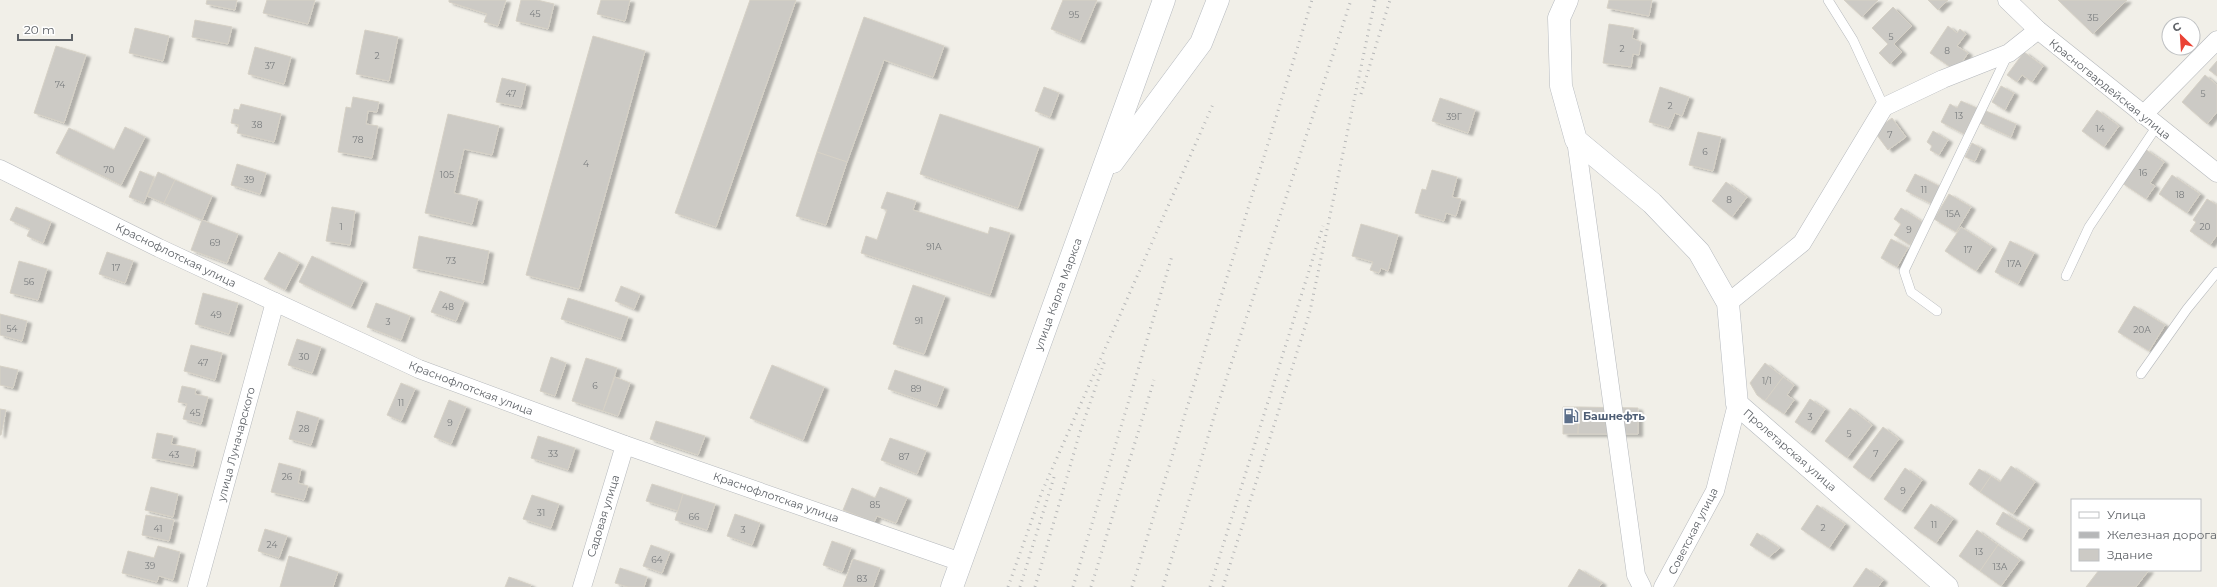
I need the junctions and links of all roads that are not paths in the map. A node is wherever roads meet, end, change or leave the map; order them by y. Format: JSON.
{"nodes":[{"id":1,"x":1164,"y":0,"type":"edge"},
{"id":2,"x":1218,"y":0,"type":"edge"},
{"id":3,"x":1828,"y":0,"type":"edge"},
{"id":4,"x":2007,"y":0,"type":"edge"},
{"id":5,"x":1563,"y":9,"type":"edge"},
{"id":6,"x":2038,"y":30,"type":"junction"},
{"id":7,"x":2217,"y":40,"type":"edge"},
{"id":8,"x":2008,"y":53,"type":"junction"},
{"id":9,"x":1884,"y":107,"type":"junction"},
{"id":10,"x":2150,"y":121,"type":"junction"},
{"id":11,"x":1576,"y":140,"type":"junction"},
{"id":12,"x":1,"y":173,"type":"edge"},
{"id":13,"x":2217,"y":173,"type":"edge"},
{"id":14,"x":1099,"y":181,"type":"junction"},
{"id":15,"x":2217,"y":272,"type":"edge"},
{"id":16,"x":2066,"y":276,"type":"dead end"},
{"id":17,"x":275,"y":302,"type":"junction"},
{"id":18,"x":1728,"y":303,"type":"junction"},
{"id":19,"x":1937,"y":311,"type":"dead end"},
{"id":20,"x":2141,"y":374,"type":"dead end"},
{"id":21,"x":1737,"y":404,"type":"junction"},
{"id":22,"x":625,"y":445,"type":"junction"},
{"id":23,"x":961,"y":562,"type":"junction"},
{"id":24,"x":197,"y":587,"type":"edge"},
{"id":25,"x":582,"y":587,"type":"edge"},
{"id":26,"x":952,"y":587,"type":"edge"},
{"id":27,"x":1642,"y":587,"type":"edge"},
{"id":28,"x":1663,"y":587,"type":"edge"},
{"id":29,"x":1947,"y":587,"type":"edge"}],
"edges":[{"from":1,"to":14,"type":"street","name":"улица Карла Маркса"},
{"from":2,"to":14,"type":"street"},
{"from":3,"to":9,"type":"lane"},
{"from":4,"to":6,"type":"street","name":"Красногвардейская улица"},
{"from":5,"to":11,"type":"street"},
{"from":6,"to":8,"type":"street"},
{"from":6,"to":10,"type":"street","name":"Красногвардейская улица"},
{"from":7,"to":10,"type":"street"},
{"from":8,"to":9,"type":"street"},
{"from":8,"to":19,"type":"lane"},
{"from":9,"to":18,"type":"street"},
{"from":10,"to":13,"type":"street","name":"Красногвардейская улица"},
{"from":10,"to":16,"type":"lane"},
{"from":11,"to":18,"type":"street","name":"Пролетарская улица"},
{"from":11,"to":27,"type":"street"},
{"from":12,"to":17,"type":"street","name":"Краснофлотская улица"},
{"from":14,"to":23,"type":"street","name":"улица Карла Маркса"},
{"from":15,"to":20,"type":"lane"},
{"from":17,"to":22,"type":"street","name":"Краснофлотская улица"},
{"from":17,"to":24,"type":"street","name":"улица Луначарского"},
{"from":18,"to":21,"type":"street","name":"Пролетарская улица"},
{"from":21,"to":28,"type":"street","name":"Советская улица"},
{"from":21,"to":29,"type":"street","name":"Пролетарская улица"},
{"from":22,"to":23,"type":"street","name":"Краснофлотская улица"},
{"from":22,"to":25,"type":"street","name":"Садовая улица"},
{"from":23,"to":26,"type":"street","name":"улица Карла Маркса"}]}
